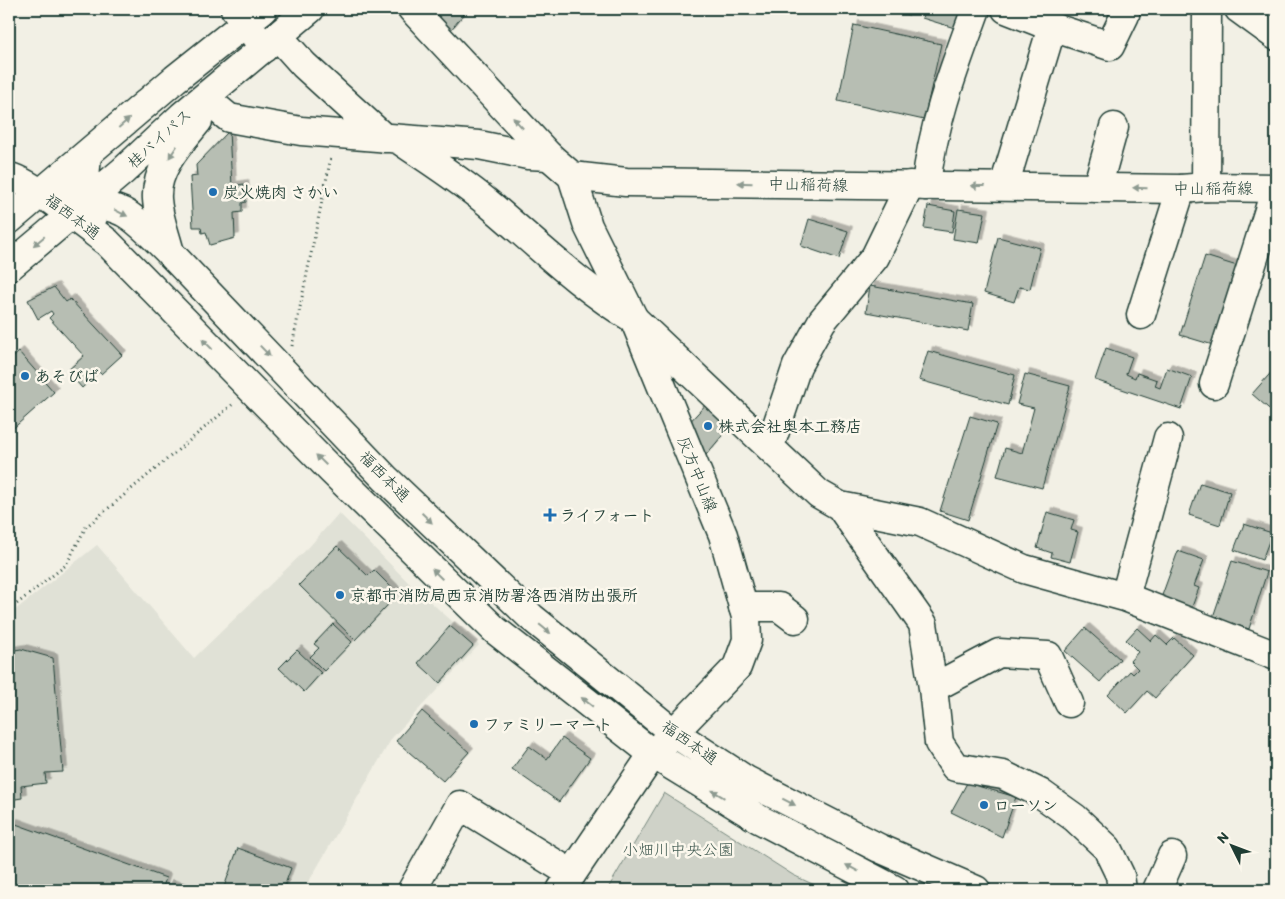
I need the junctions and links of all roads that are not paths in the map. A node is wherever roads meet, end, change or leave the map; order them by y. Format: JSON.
{"nodes":[{"id":1,"x":310,"y":9,"type":"edge"},
{"id":2,"x":412,"y":9,"type":"edge"},
{"id":3,"x":976,"y":9,"type":"edge"},
{"id":4,"x":1006,"y":9,"type":"edge"},
{"id":5,"x":1207,"y":9,"type":"edge"},
{"id":6,"x":1238,"y":9,"type":"edge"},
{"id":7,"x":248,"y":13,"type":"edge"},
{"id":8,"x":1125,"y":15,"type":"dead end"},
{"id":9,"x":1052,"y":27,"type":"junction"},
{"id":10,"x":1276,"y":36,"type":"edge"},
{"id":11,"x":271,"y":42,"type":"junction"},
{"id":12,"x":235,"y":72,"type":"junction"},
{"id":13,"x":212,"y":104,"type":"junction"},
{"id":14,"x":1114,"y":126,"type":"dead end"},
{"id":15,"x":391,"y":139,"type":"junction"},
{"id":16,"x":87,"y":155,"type":"junction"},
{"id":17,"x":549,"y":156,"type":"junction"},
{"id":18,"x":572,"y":176,"type":"junction"},
{"id":19,"x":9,"y":177,"type":"edge"},
{"id":20,"x":918,"y":185,"type":"junction"},
{"id":21,"x":1004,"y":186,"type":"junction"},
{"id":22,"x":1096,"y":188,"type":"junction"},
{"id":23,"x":1193,"y":188,"type":"junction"},
{"id":24,"x":1276,"y":188,"type":"edge"},
{"id":25,"x":40,"y":194,"type":"junction"},
{"id":26,"x":80,"y":207,"type":"junction"},
{"id":27,"x":9,"y":220,"type":"edge"},
{"id":28,"x":170,"y":253,"type":"junction"},
{"id":29,"x":9,"y":267,"type":"edge"},
{"id":30,"x":1141,"y":315,"type":"dead end"},
{"id":31,"x":634,"y":319,"type":"junction"},
{"id":32,"x":1214,"y":384,"type":"dead end"},
{"id":33,"x":1168,"y":438,"type":"dead end"},
{"id":34,"x":770,"y":446,"type":"junction"},
{"id":35,"x":840,"y":506,"type":"junction"},
{"id":36,"x":1125,"y":596,"type":"junction"},
{"id":37,"x":743,"y":607,"type":"junction"},
{"id":38,"x":795,"y":619,"type":"dead end"},
{"id":39,"x":1276,"y":656,"type":"edge"},
{"id":40,"x":933,"y":688,"type":"junction"},
{"id":41,"x":1069,"y":702,"type":"dead end"},
{"id":42,"x":674,"y":733,"type":"junction"},
{"id":43,"x":652,"y":754,"type":"junction"},
{"id":44,"x":1172,"y":856,"type":"dead end"},
{"id":45,"x":567,"y":882,"type":"edge"},
{"id":46,"x":412,"y":890,"type":"edge"},
{"id":47,"x":896,"y":890,"type":"edge"},
{"id":48,"x":976,"y":890,"type":"edge"},
{"id":49,"x":1122,"y":890,"type":"edge"},
{"id":50,"x":1157,"y":890,"type":"edge"}],
"edges":[{"from":1,"to":11,"type":"main road","name":"桂バイパス"},
{"from":17,"to":2,"type":"main road","one_way":true},
{"from":3,"to":20,"type":"main road"},
{"from":4,"to":9,"type":"main road"},
{"from":5,"to":23,"type":"main road"},
{"from":6,"to":10,"type":"main road"},
{"from":7,"to":11,"type":"main road"},
{"from":16,"to":7,"type":"main road","name":"桂バイパス","one_way":true},
{"from":8,"to":9,"type":"main road"},
{"from":9,"to":21,"type":"main road"},
{"from":11,"to":12,"type":"main road","name":"桂バイパス"},
{"from":11,"to":15,"type":"main road"},
{"from":12,"to":13,"type":"main road"},
{"from":12,"to":26,"type":"main road","name":"桂バイパス"},
{"from":13,"to":15,"type":"main road"},
{"from":13,"to":28,"type":"main road","one_way":true},
{"from":14,"to":22,"type":"main road"},
{"from":15,"to":17,"type":"main road"},
{"from":15,"to":31,"type":"main road"},
{"from":16,"to":25,"type":"main road","name":"桂バイパス"},
{"from":16,"to":26,"type":"main road","name":"福西本通"},
{"from":17,"to":18,"type":"main road"},
{"from":20,"to":18,"type":"main road","name":"中山稲荷線","one_way":true},
{"from":18,"to":31,"type":"main road","name":"灰方中山線"},
{"from":19,"to":25,"type":"main road"},
{"from":21,"to":20,"type":"main road","name":"中山稲荷線","one_way":true},
{"from":20,"to":34,"type":"main road"},
{"from":21,"to":22,"type":"main road","name":"中山稲荷線"},
{"from":23,"to":22,"type":"main road","name":"中山稲荷線","one_way":true},
{"from":23,"to":24,"type":"main road","name":"中山稲荷線"},
{"from":23,"to":30,"type":"main road"},
{"from":24,"to":32,"type":"main road"},
{"from":25,"to":26,"type":"main road","name":"福西本通"},
{"from":25,"to":27,"type":"main road","name":"桂バイパス"},
{"from":26,"to":28,"type":"main road","name":"福西本通","one_way":true},
{"from":26,"to":29,"type":"main road","name":"桂バイパス","one_way":true},
{"from":43,"to":26,"type":"main road","name":"福西本通","one_way":true},
{"from":28,"to":42,"type":"main road","name":"福西本通","one_way":true},
{"from":31,"to":34,"type":"main road"},
{"from":31,"to":37,"type":"main road","name":"灰方中山線"},
{"from":33,"to":36,"type":"main road"},
{"from":34,"to":35,"type":"main road"},
{"from":35,"to":36,"type":"main road"},
{"from":35,"to":40,"type":"main road"},
{"from":36,"to":39,"type":"main road"},
{"from":37,"to":38,"type":"main road"},
{"from":37,"to":42,"type":"main road","name":"灰方中山線"},
{"from":40,"to":41,"type":"main road"},
{"from":40,"to":49,"type":"main road"},
{"from":42,"to":43,"type":"main road","name":"灰方中山線"},
{"from":42,"to":48,"type":"main road","name":"福西本通","one_way":true},
{"from":43,"to":45,"type":"main road","name":"灰方中山線"},
{"from":47,"to":43,"type":"main road","name":"福西本通","one_way":true},
{"from":44,"to":50,"type":"main road"},
{"from":45,"to":46,"type":"main road"}]}
